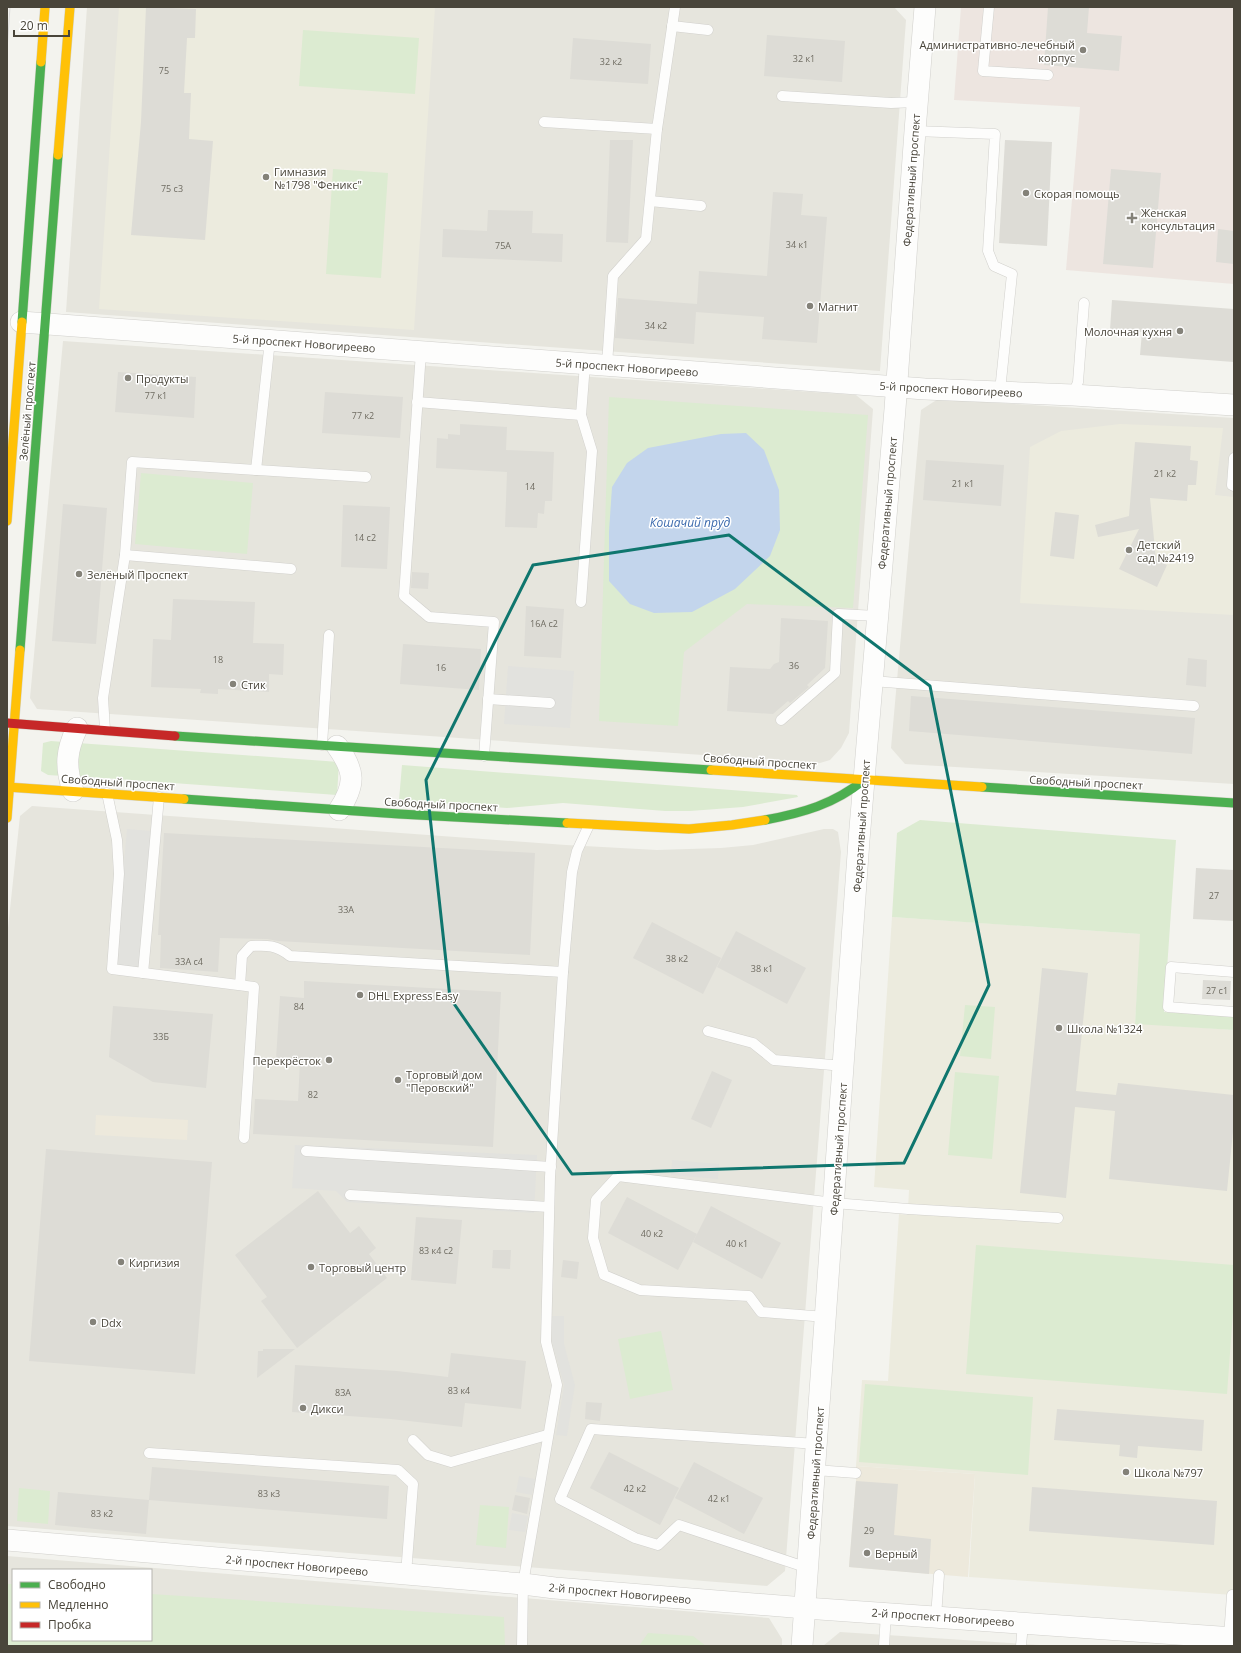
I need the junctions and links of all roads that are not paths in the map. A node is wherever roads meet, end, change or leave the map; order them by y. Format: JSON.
{"nodes":[{"id":1,"x":45,"y":7,"type":"edge"},
{"id":2,"x":70,"y":7,"type":"edge"},
{"id":3,"x":675,"y":7,"type":"edge"},
{"id":4,"x":925,"y":7,"type":"edge"},
{"id":5,"x":989,"y":7,"type":"edge"},
{"id":6,"x":672,"y":26,"type":"junction"},
{"id":7,"x":708,"y":30,"type":"dead end"},
{"id":8,"x":1048,"y":75,"type":"dead end"},
{"id":9,"x":782,"y":96,"type":"dead end"},
{"id":10,"x":917,"y":102,"type":"junction"},
{"id":11,"x":544,"y":122,"type":"dead end"},
{"id":12,"x":657,"y":128,"type":"junction"},
{"id":13,"x":915,"y":131,"type":"junction"},
{"id":14,"x":650,"y":201,"type":"junction"},
{"id":15,"x":701,"y":206,"type":"dead end"},
{"id":16,"x":1084,"y":303,"type":"dead end"},
{"id":17,"x":21,"y":322,"type":"junction"},
{"id":18,"x":46,"y":324,"type":"junction"},
{"id":19,"x":270,"y":340,"type":"junction"},
{"id":20,"x":13,"y":345,"type":"edge"},
{"id":21,"x":421,"y":352,"type":"junction"},
{"id":22,"x":585,"y":364,"type":"junction"},
{"id":23,"x":607,"y":365,"type":"junction"},
{"id":24,"x":897,"y":387,"type":"junction"},
{"id":25,"x":1000,"y":391,"type":"junction"},
{"id":26,"x":1073,"y":395,"type":"junction"},
{"id":27,"x":417,"y":402,"type":"junction"},
{"id":28,"x":1234,"y":405,"type":"edge"},
{"id":29,"x":581,"y":415,"type":"junction"},
{"id":30,"x":1234,"y":458,"type":"edge"},
{"id":31,"x":256,"y":470,"type":"junction"},
{"id":32,"x":366,"y":477,"type":"dead end"},
{"id":33,"x":1234,"y":486,"type":"edge"},
{"id":34,"x":7,"y":521,"type":"edge"},
{"id":35,"x":125,"y":555,"type":"junction"},
{"id":36,"x":292,"y":569,"type":"dead end"},
{"id":37,"x":581,"y":602,"type":"dead end"},
{"id":38,"x":878,"y":616,"type":"junction"},
{"id":39,"x":329,"y":635,"type":"dead end"},
{"id":40,"x":872,"y":681,"type":"junction"},
{"id":41,"x":488,"y":699,"type":"junction"},
{"id":42,"x":550,"y":703,"type":"dead end"},
{"id":43,"x":1194,"y":706,"type":"dead end"},
{"id":44,"x":781,"y":720,"type":"dead end"},
{"id":45,"x":11,"y":723,"type":"edge"},
{"id":46,"x":77,"y":728,"type":"junction"},
{"id":47,"x":105,"y":730,"type":"junction"},
{"id":48,"x":330,"y":746,"type":"junction"},
{"id":49,"x":484,"y":756,"type":"junction"},
{"id":50,"x":864,"y":780,"type":"junction"},
{"id":51,"x":9,"y":787,"type":"edge"},
{"id":52,"x":73,"y":791,"type":"junction"},
{"id":53,"x":107,"y":793,"type":"junction"},
{"id":54,"x":159,"y":797,"type":"junction"},
{"id":55,"x":1234,"y":803,"type":"edge"},
{"id":56,"x":339,"y":810,"type":"junction"},
{"id":57,"x":7,"y":818,"type":"edge"},
{"id":58,"x":589,"y":825,"type":"junction"},
{"id":59,"x":562,"y":972,"type":"junction"},
{"id":60,"x":1234,"y":972,"type":"edge"},
{"id":61,"x":143,"y":973,"type":"junction"},
{"id":62,"x":240,"y":985,"type":"junction"},
{"id":63,"x":1234,"y":1012,"type":"edge"},
{"id":64,"x":708,"y":1031,"type":"dead end"},
{"id":65,"x":844,"y":1066,"type":"junction"},
{"id":66,"x":244,"y":1138,"type":"dead end"},
{"id":67,"x":306,"y":1151,"type":"dead end"},
{"id":68,"x":551,"y":1167,"type":"junction"},
{"id":69,"x":350,"y":1194,"type":"dead end"},
{"id":70,"x":834,"y":1203,"type":"junction"},
{"id":71,"x":549,"y":1207,"type":"junction"},
{"id":72,"x":1058,"y":1218,"type":"dead end"},
{"id":73,"x":826,"y":1316,"type":"junction"},
{"id":74,"x":547,"y":1435,"type":"junction"},
{"id":75,"x":413,"y":1440,"type":"dead end"},
{"id":76,"x":817,"y":1444,"type":"junction"},
{"id":77,"x":149,"y":1453,"type":"dead end"},
{"id":78,"x":815,"y":1470,"type":"junction"},
{"id":79,"x":856,"y":1473,"type":"dead end"},
{"id":80,"x":7,"y":1540,"type":"edge"},
{"id":81,"x":808,"y":1568,"type":"junction"},
{"id":82,"x":406,"y":1574,"type":"junction"},
{"id":83,"x":939,"y":1575,"type":"dead end"},
{"id":84,"x":523,"y":1584,"type":"junction"},
{"id":85,"x":1232,"y":1595,"type":"dead end"},
{"id":86,"x":805,"y":1608,"type":"junction"},
{"id":87,"x":886,"y":1613,"type":"junction"},
{"id":88,"x":936,"y":1617,"type":"junction"},
{"id":89,"x":1023,"y":1623,"type":"junction"},
{"id":90,"x":1232,"y":1637,"type":"edge"},
{"id":91,"x":522,"y":1646,"type":"edge"},
{"id":92,"x":802,"y":1646,"type":"edge"},
{"id":93,"x":884,"y":1646,"type":"edge"},
{"id":94,"x":1021,"y":1646,"type":"edge"}],
"edges":[{"from":1,"to":17,"type":"main road","name":"Зелёный проспект"},
{"from":2,"to":18,"type":"main road","name":"Зелёный проспект"},
{"from":3,"to":6,"type":"lane"},
{"from":4,"to":10,"type":"street","name":"Федеративный проспект"},
{"from":5,"to":8,"type":"lane"},
{"from":6,"to":7,"type":"lane"},
{"from":6,"to":12,"type":"lane"},
{"from":9,"to":10,"type":"lane"},
{"from":10,"to":13,"type":"street","name":"Федеративный проспект"},
{"from":11,"to":12,"type":"lane"},
{"from":12,"to":14,"type":"lane"},
{"from":13,"to":24,"type":"street","name":"Федеративный проспект"},
{"from":13,"to":25,"type":"lane"},
{"from":14,"to":15,"type":"lane"},
{"from":14,"to":23,"type":"lane"},
{"from":16,"to":26,"type":"lane"},
{"from":17,"to":18,"type":"street","name":"5-й проспект Новогиреево"},
{"from":17,"to":20,"type":"main road","name":"Зелёный проспект"},
{"from":18,"to":19,"type":"street","name":"5-й проспект Новогиреево"},
{"from":18,"to":45,"type":"main road","name":"Зелёный проспект"},
{"from":19,"to":21,"type":"street","name":"5-й проспект Новогиреево"},
{"from":19,"to":31,"type":"lane"},
{"from":20,"to":34,"type":"main road","name":"Зелёный проспект"},
{"from":21,"to":22,"type":"street","name":"5-й проспект Новогиреево"},
{"from":21,"to":27,"type":"lane"},
{"from":22,"to":23,"type":"street","name":"5-й проспект Новогиреево"},
{"from":22,"to":29,"type":"lane"},
{"from":23,"to":24,"type":"street","name":"5-й проспект Новогиреево"},
{"from":24,"to":25,"type":"street","name":"5-й проспект Новогиреево"},
{"from":24,"to":38,"type":"street","name":"Федеративный проспект"},
{"from":25,"to":26,"type":"street","name":"5-й проспект Новогиреево"},
{"from":26,"to":28,"type":"street","name":"5-й проспект Новогиреево"},
{"from":27,"to":29,"type":"lane"},
{"from":27,"to":41,"type":"lane"},
{"from":29,"to":37,"type":"lane"},
{"from":30,"to":33,"type":"lane"},
{"from":31,"to":32,"type":"lane"},
{"from":31,"to":35,"type":"lane"},
{"from":35,"to":36,"type":"lane"},
{"from":35,"to":47,"type":"lane"},
{"from":38,"to":40,"type":"street","name":"Федеративный проспект"},
{"from":38,"to":44,"type":"lane"},
{"from":39,"to":48,"type":"lane"},
{"from":40,"to":43,"type":"lane"},
{"from":40,"to":50,"type":"street","name":"Федеративный проспект"},
{"from":41,"to":42,"type":"lane"},
{"from":41,"to":49,"type":"lane"},
{"from":45,"to":46,"type":"main road","name":"Свободный проспект"},
{"from":45,"to":51,"type":"main road","name":"Зелёный проспект"},
{"from":46,"to":47,"type":"main road","name":"Свободный проспект"},
{"from":46,"to":52,"type":"street"},
{"from":47,"to":48,"type":"main road","name":"Свободный проспект"},
{"from":48,"to":49,"type":"main road","name":"Свободный проспект"},
{"from":48,"to":56,"type":"street"},
{"from":49,"to":50,"type":"main road","name":"Свободный проспект"},
{"from":50,"to":55,"type":"main road","name":"Свободный проспект"},
{"from":50,"to":58,"type":"main road","name":"Свободный проспект"},
{"from":50,"to":65,"type":"street","name":"Федеративный проспект"},
{"from":51,"to":52,"type":"main road","name":"Свободный проспект"},
{"from":51,"to":57,"type":"main road","name":"Зелёный проспект"},
{"from":52,"to":53,"type":"main road","name":"Свободный проспект"},
{"from":53,"to":54,"type":"main road","name":"Свободный проспект"},
{"from":53,"to":61,"type":"lane"},
{"from":54,"to":56,"type":"main road","name":"Свободный проспект"},
{"from":54,"to":61,"type":"lane"},
{"from":56,"to":58,"type":"main road","name":"Свободный проспект"},
{"from":58,"to":59,"type":"lane"},
{"from":59,"to":62,"type":"lane"},
{"from":59,"to":68,"type":"lane"},
{"from":60,"to":63,"type":"lane"},
{"from":61,"to":62,"type":"lane"},
{"from":62,"to":66,"type":"lane"},
{"from":64,"to":65,"type":"lane"},
{"from":65,"to":70,"type":"street","name":"Федеративный проспект"},
{"from":67,"to":68,"type":"lane"},
{"from":68,"to":71,"type":"lane"},
{"from":69,"to":71,"type":"lane"},
{"from":70,"to":72,"type":"lane"},
{"from":70,"to":73,"type":"street","name":"Федеративный проспект"},
{"from":70,"to":73,"type":"lane"},
{"from":71,"to":74,"type":"lane"},
{"from":73,"to":76,"type":"street","name":"Федеративный проспект"},
{"from":74,"to":75,"type":"lane"},
{"from":74,"to":84,"type":"lane"},
{"from":76,"to":78,"type":"street","name":"Федеративный проспект"},
{"from":76,"to":81,"type":"lane"},
{"from":77,"to":82,"type":"lane"},
{"from":78,"to":79,"type":"lane"},
{"from":78,"to":81,"type":"street","name":"Федеративный проспект"},
{"from":80,"to":82,"type":"street","name":"2-й проспект Новогиреево"},
{"from":81,"to":86,"type":"street","name":"Федеративный проспект"},
{"from":82,"to":84,"type":"street","name":"2-й проспект Новогиреево"},
{"from":83,"to":88,"type":"lane"},
{"from":84,"to":86,"type":"street","name":"2-й проспект Новогиреево"},
{"from":84,"to":91,"type":"lane"},
{"from":85,"to":90,"type":"lane"},
{"from":86,"to":87,"type":"street","name":"2-й проспект Новогиреево"},
{"from":86,"to":92,"type":"street","name":"Федеративный проспект"},
{"from":87,"to":88,"type":"street","name":"2-й проспект Новогиреево"},
{"from":87,"to":93,"type":"lane"},
{"from":88,"to":89,"type":"street","name":"2-й проспект Новогиреево"},
{"from":89,"to":90,"type":"street","name":"2-й проспект Новогиреево"},
{"from":89,"to":94,"type":"lane"}]}
